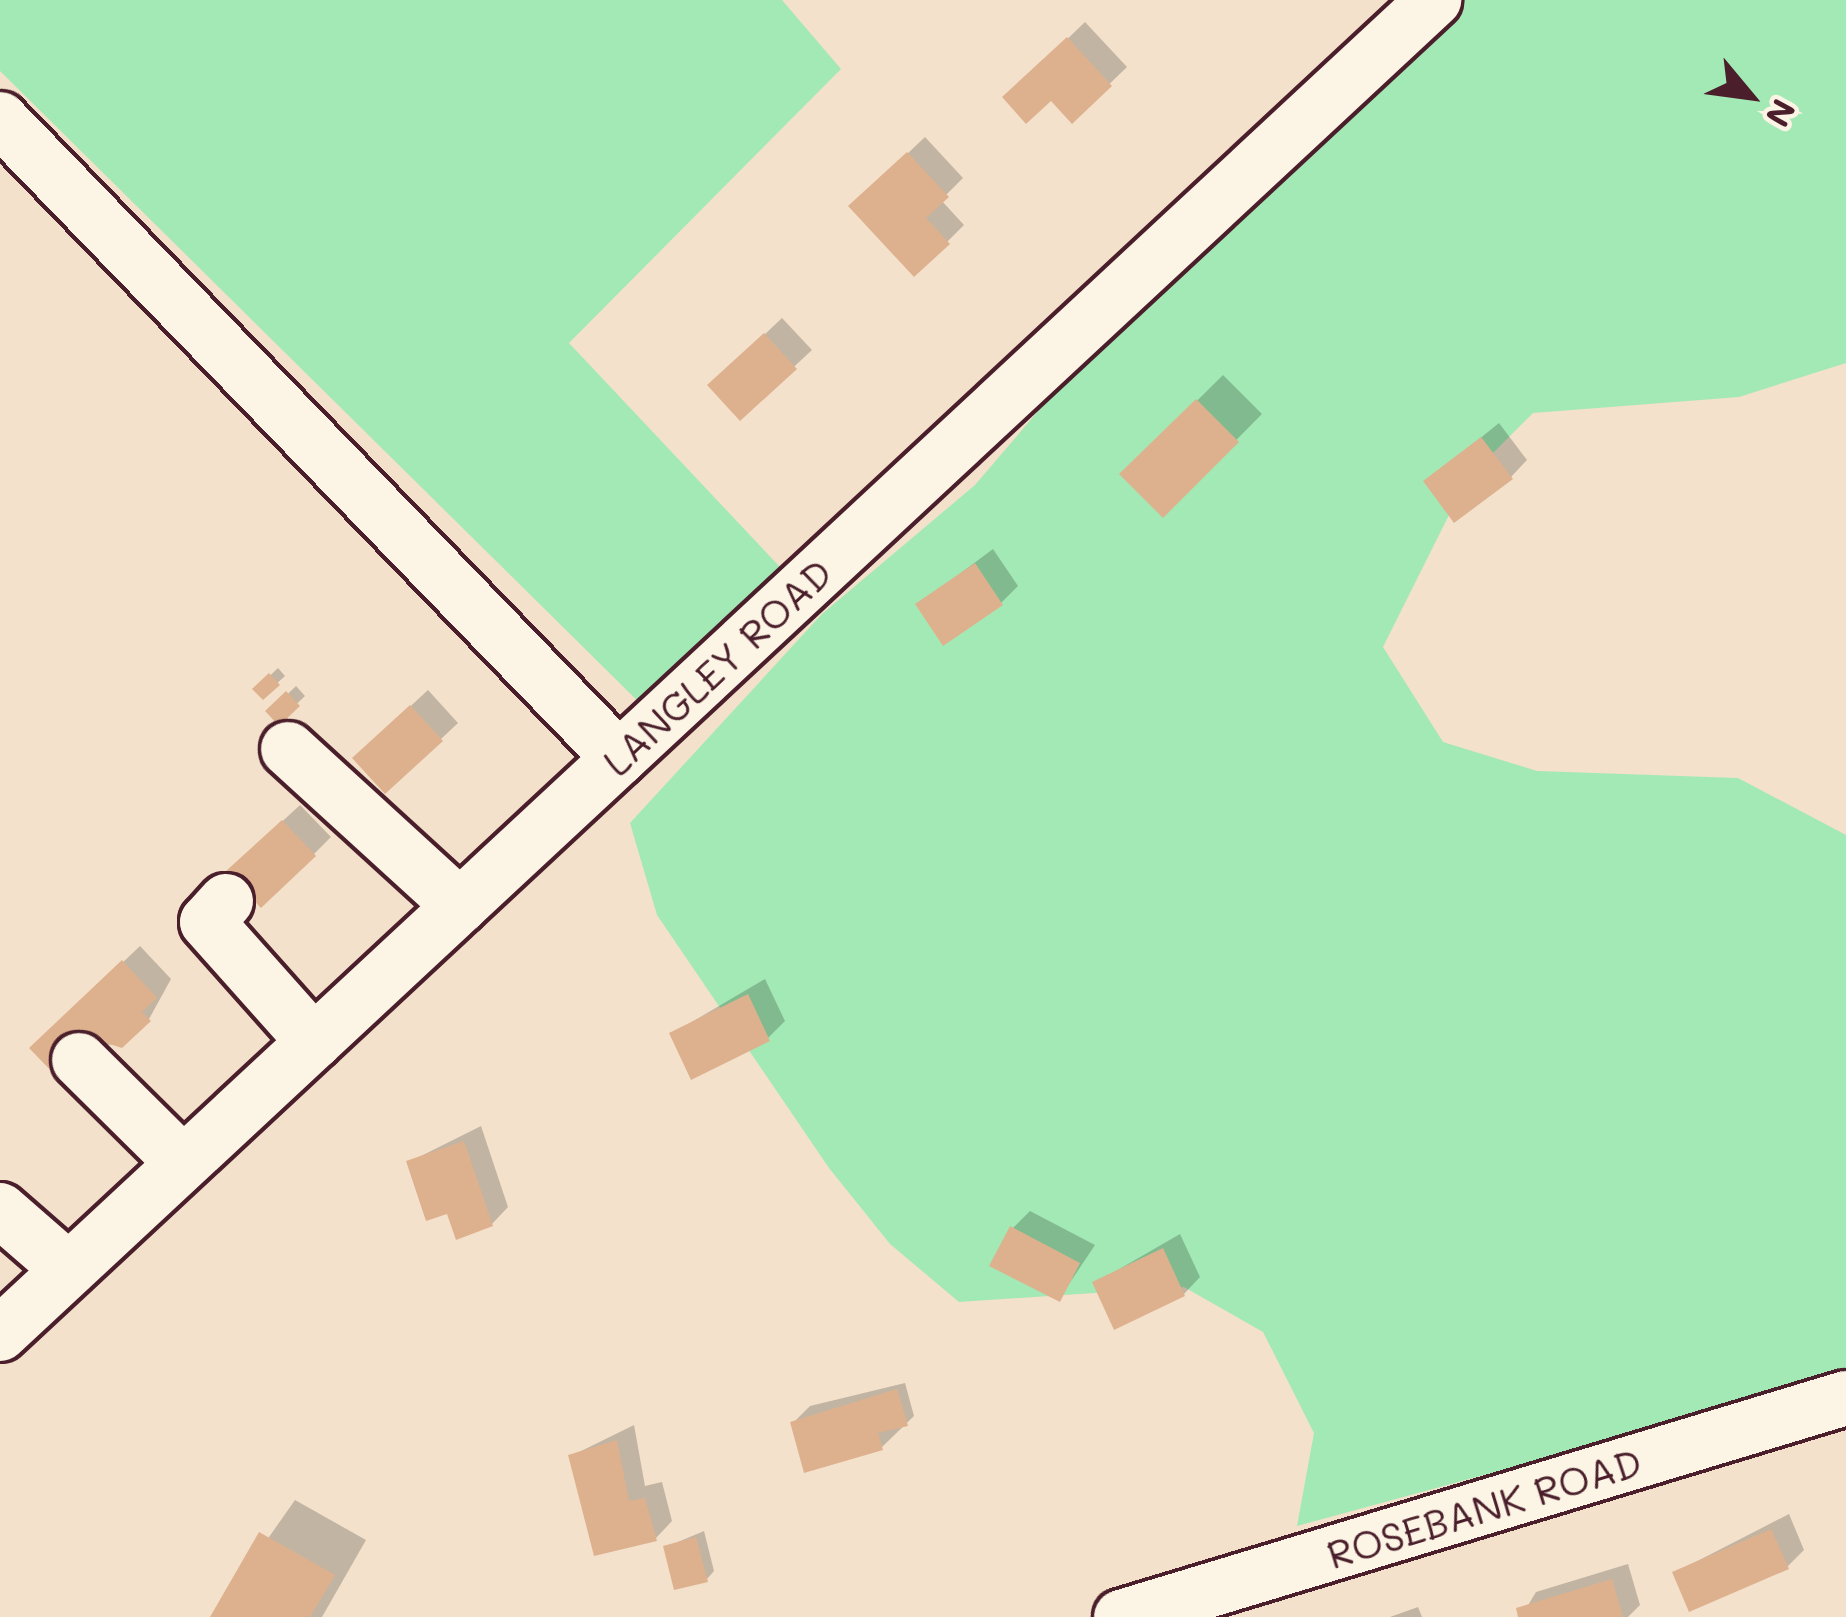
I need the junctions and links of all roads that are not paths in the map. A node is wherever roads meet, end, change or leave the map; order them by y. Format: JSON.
{"nodes":[{"id":1,"x":1434,"y":0,"type":"edge"},
{"id":2,"x":0,"y":119,"type":"edge"},
{"id":3,"x":288,"y":749,"type":"dead end"},
{"id":4,"x":619,"y":758,"type":"junction"},
{"id":5,"x":226,"y":901,"type":"dead end"},
{"id":6,"x":460,"y":906,"type":"junction"},
{"id":7,"x":314,"y":1042,"type":"junction"},
{"id":8,"x":79,"y":1060,"type":"dead end"},
{"id":9,"x":183,"y":1163,"type":"junction"},
{"id":10,"x":0,"y":1210,"type":"edge"},
{"id":11,"x":69,"y":1270,"type":"junction"},
{"id":12,"x":0,"y":1334,"type":"edge"},
{"id":13,"x":1846,"y":1398,"type":"edge"},
{"id":14,"x":1220,"y":1603,"type":"edge"},
{"id":15,"x":1120,"y":1617,"type":"edge"}],
"edges":[{"from":1,"to":4,"type":"street","name":"LANGLEY ROAD"},
{"from":2,"to":4,"type":"street"},
{"from":3,"to":6,"type":"street"},
{"from":4,"to":6,"type":"street","name":"LANGLEY ROAD"},
{"from":5,"to":7,"type":"street"},
{"from":6,"to":7,"type":"street","name":"LANGLEY ROAD"},
{"from":7,"to":9,"type":"street","name":"LANGLEY ROAD"},
{"from":8,"to":9,"type":"street"},
{"from":9,"to":11,"type":"street","name":"LANGLEY ROAD"},
{"from":10,"to":11,"type":"street"},
{"from":11,"to":12,"type":"street","name":"LANGLEY ROAD"},
{"from":13,"to":14,"type":"street","name":"ROSEBANK ROAD"},
{"from":14,"to":15,"type":"street","name":"ROSEBANK ROAD"}]}
